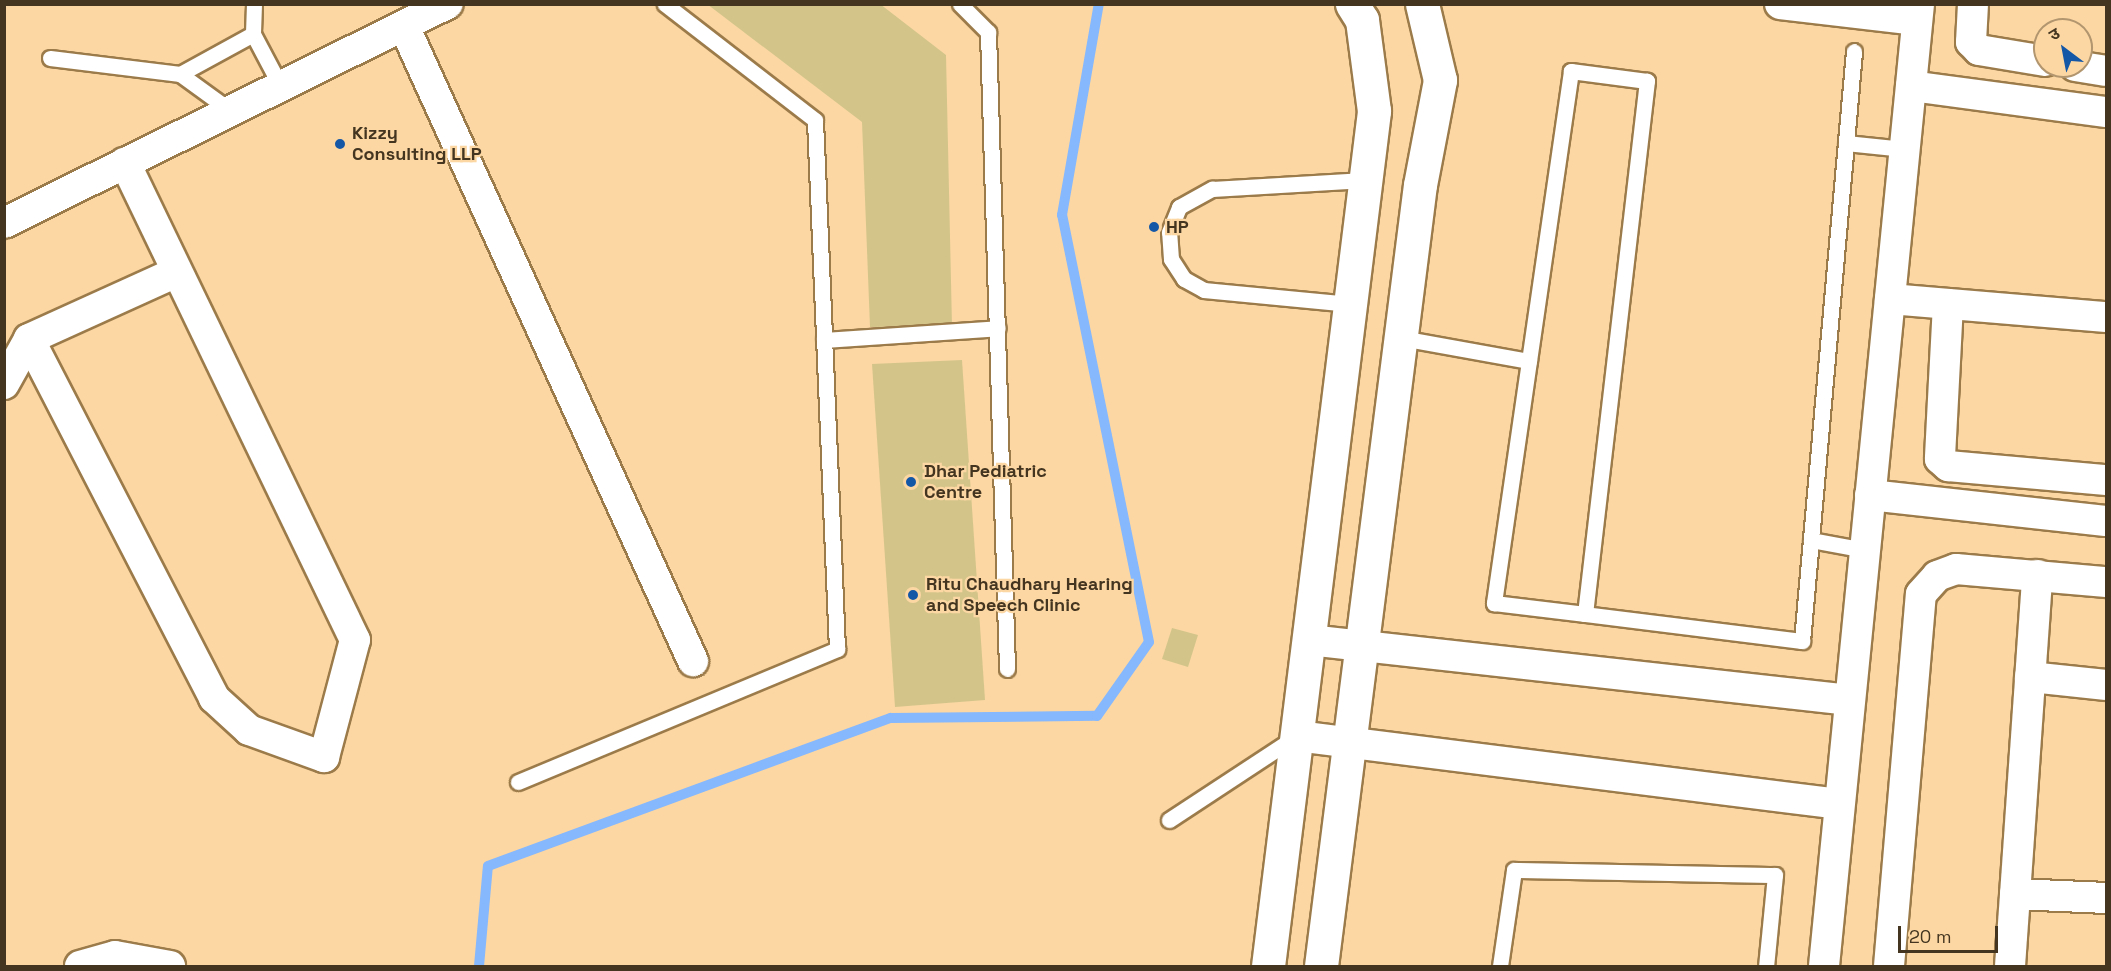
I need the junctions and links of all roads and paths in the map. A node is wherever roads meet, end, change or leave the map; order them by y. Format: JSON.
{"nodes":[{"id":1,"x":255,"y":4,"type":"edge"},
{"id":2,"x":447,"y":4,"type":"edge"},
{"id":3,"x":665,"y":4,"type":"edge"},
{"id":4,"x":960,"y":4,"type":"edge"},
{"id":5,"x":1352,"y":4,"type":"edge"},
{"id":6,"x":1422,"y":4,"type":"edge"},
{"id":7,"x":1780,"y":4,"type":"edge"},
{"id":8,"x":1973,"y":4,"type":"edge"},
{"id":9,"x":1918,"y":12,"type":"edge"},
{"id":10,"x":404,"y":26,"type":"junction"},
{"id":11,"x":253,"y":34,"type":"junction"},
{"id":12,"x":1854,"y":51,"type":"dead end"},
{"id":13,"x":50,"y":58,"type":"dead end"},
{"id":14,"x":2033,"y":59,"type":"edge"},
{"id":15,"x":180,"y":74,"type":"junction"},
{"id":16,"x":1911,"y":86,"type":"junction"},
{"id":17,"x":281,"y":87,"type":"junction"},
{"id":18,"x":231,"y":111,"type":"junction"},
{"id":19,"x":2106,"y":112,"type":"edge"},
{"id":20,"x":1846,"y":143,"type":"junction"},
{"id":21,"x":1905,"y":149,"type":"junction"},
{"id":22,"x":125,"y":163,"type":"junction"},
{"id":23,"x":1365,"y":180,"type":"junction"},
{"id":24,"x":4,"y":223,"type":"edge"},
{"id":25,"x":177,"y":272,"type":"junction"},
{"id":26,"x":1890,"y":299,"type":"junction"},
{"id":27,"x":1350,"y":304,"type":"junction"},
{"id":28,"x":1948,"y":304,"type":"junction"},
{"id":29,"x":2106,"y":317,"type":"edge"},
{"id":30,"x":998,"y":328,"type":"junction"},
{"id":31,"x":1401,"y":338,"type":"junction"},
{"id":32,"x":29,"y":339,"type":"junction"},
{"id":33,"x":824,"y":340,"type":"junction"},
{"id":34,"x":1529,"y":362,"type":"junction"},
{"id":35,"x":4,"y":384,"type":"edge"},
{"id":36,"x":2106,"y":480,"type":"edge"},
{"id":37,"x":1870,"y":495,"type":"junction"},
{"id":38,"x":2106,"y":521,"type":"edge"},
{"id":39,"x":1810,"y":540,"type":"junction"},
{"id":40,"x":1865,"y":550,"type":"junction"},
{"id":41,"x":2037,"y":575,"type":"junction"},
{"id":42,"x":2106,"y":582,"type":"edge"},
{"id":43,"x":1585,"y":614,"type":"junction"},
{"id":44,"x":1309,"y":640,"type":"junction"},
{"id":45,"x":1362,"y":646,"type":"junction"},
{"id":46,"x":693,"y":661,"type":"dead end"},
{"id":47,"x":1007,"y":669,"type":"dead end"},
{"id":48,"x":2030,"y":677,"type":"junction"},
{"id":49,"x":2106,"y":685,"type":"edge"},
{"id":50,"x":1850,"y":700,"type":"junction"},
{"id":51,"x":1297,"y":736,"type":"junction"},
{"id":52,"x":1350,"y":742,"type":"junction"},
{"id":53,"x":518,"y":782,"type":"dead end"},
{"id":54,"x":1839,"y":804,"type":"junction"},
{"id":55,"x":1169,"y":820,"type":"dead end"},
{"id":56,"x":2015,"y":894,"type":"junction"},
{"id":57,"x":2106,"y":897,"type":"edge"},
{"id":58,"x":80,"y":966,"type":"edge"},
{"id":59,"x":170,"y":966,"type":"edge"},
{"id":60,"x":1268,"y":966,"type":"edge"},
{"id":61,"x":1321,"y":966,"type":"edge"},
{"id":62,"x":1500,"y":966,"type":"edge"},
{"id":63,"x":1766,"y":966,"type":"edge"},
{"id":64,"x":1824,"y":966,"type":"edge"},
{"id":65,"x":1890,"y":966,"type":"edge"},
{"id":66,"x":2010,"y":966,"type":"edge"}],
"edges":[{"from":1,"to":11,"type":"lane"},
{"from":2,"to":10,"type":"street"},
{"from":3,"to":33,"type":"lane"},
{"from":4,"to":30,"type":"lane"},
{"from":5,"to":23,"type":"street"},
{"from":6,"to":31,"type":"street"},
{"from":7,"to":9,"type":"street"},
{"from":8,"to":14,"type":"street"},
{"from":9,"to":16,"type":"street"},
{"from":10,"to":17,"type":"street"},
{"from":10,"to":46,"type":"street"},
{"from":11,"to":15,"type":"lane"},
{"from":11,"to":17,"type":"lane"},
{"from":12,"to":20,"type":"lane"},
{"from":13,"to":15,"type":"lane"},
{"from":15,"to":18,"type":"lane"},
{"from":16,"to":19,"type":"street"},
{"from":16,"to":21,"type":"street"},
{"from":17,"to":18,"type":"street"},
{"from":18,"to":22,"type":"street"},
{"from":20,"to":21,"type":"lane"},
{"from":20,"to":39,"type":"lane"},
{"from":21,"to":26,"type":"street"},
{"from":22,"to":24,"type":"street"},
{"from":22,"to":25,"type":"street"},
{"from":23,"to":27,"type":"street"},
{"from":23,"to":27,"type":"lane"},
{"from":25,"to":32,"type":"street"},
{"from":25,"to":32,"type":"street"},
{"from":26,"to":28,"type":"street"},
{"from":26,"to":37,"type":"street"},
{"from":27,"to":44,"type":"street"},
{"from":28,"to":29,"type":"street"},
{"from":28,"to":36,"type":"street"},
{"from":30,"to":33,"type":"lane"},
{"from":30,"to":47,"type":"lane"},
{"from":31,"to":34,"type":"lane"},
{"from":31,"to":45,"type":"street"},
{"from":32,"to":35,"type":"street"},
{"from":33,"to":53,"type":"lane"},
{"from":34,"to":43,"type":"lane"},
{"from":34,"to":43,"type":"lane"},
{"from":37,"to":38,"type":"street"},
{"from":37,"to":40,"type":"street"},
{"from":39,"to":40,"type":"lane"},
{"from":39,"to":43,"type":"lane"},
{"from":40,"to":50,"type":"street"},
{"from":41,"to":42,"type":"street"},
{"from":41,"to":48,"type":"street"},
{"from":41,"to":65,"type":"street"},
{"from":44,"to":45,"type":"street"},
{"from":44,"to":51,"type":"street"},
{"from":45,"to":50,"type":"street"},
{"from":45,"to":52,"type":"street"},
{"from":48,"to":49,"type":"street"},
{"from":48,"to":56,"type":"street"},
{"from":50,"to":54,"type":"street"},
{"from":51,"to":52,"type":"street"},
{"from":51,"to":55,"type":"lane"},
{"from":51,"to":60,"type":"street"},
{"from":52,"to":54,"type":"street"},
{"from":52,"to":61,"type":"street"},
{"from":54,"to":64,"type":"street"},
{"from":56,"to":57,"type":"street"},
{"from":56,"to":66,"type":"street"},
{"from":58,"to":59,"type":"street"},
{"from":62,"to":63,"type":"lane"}]}
